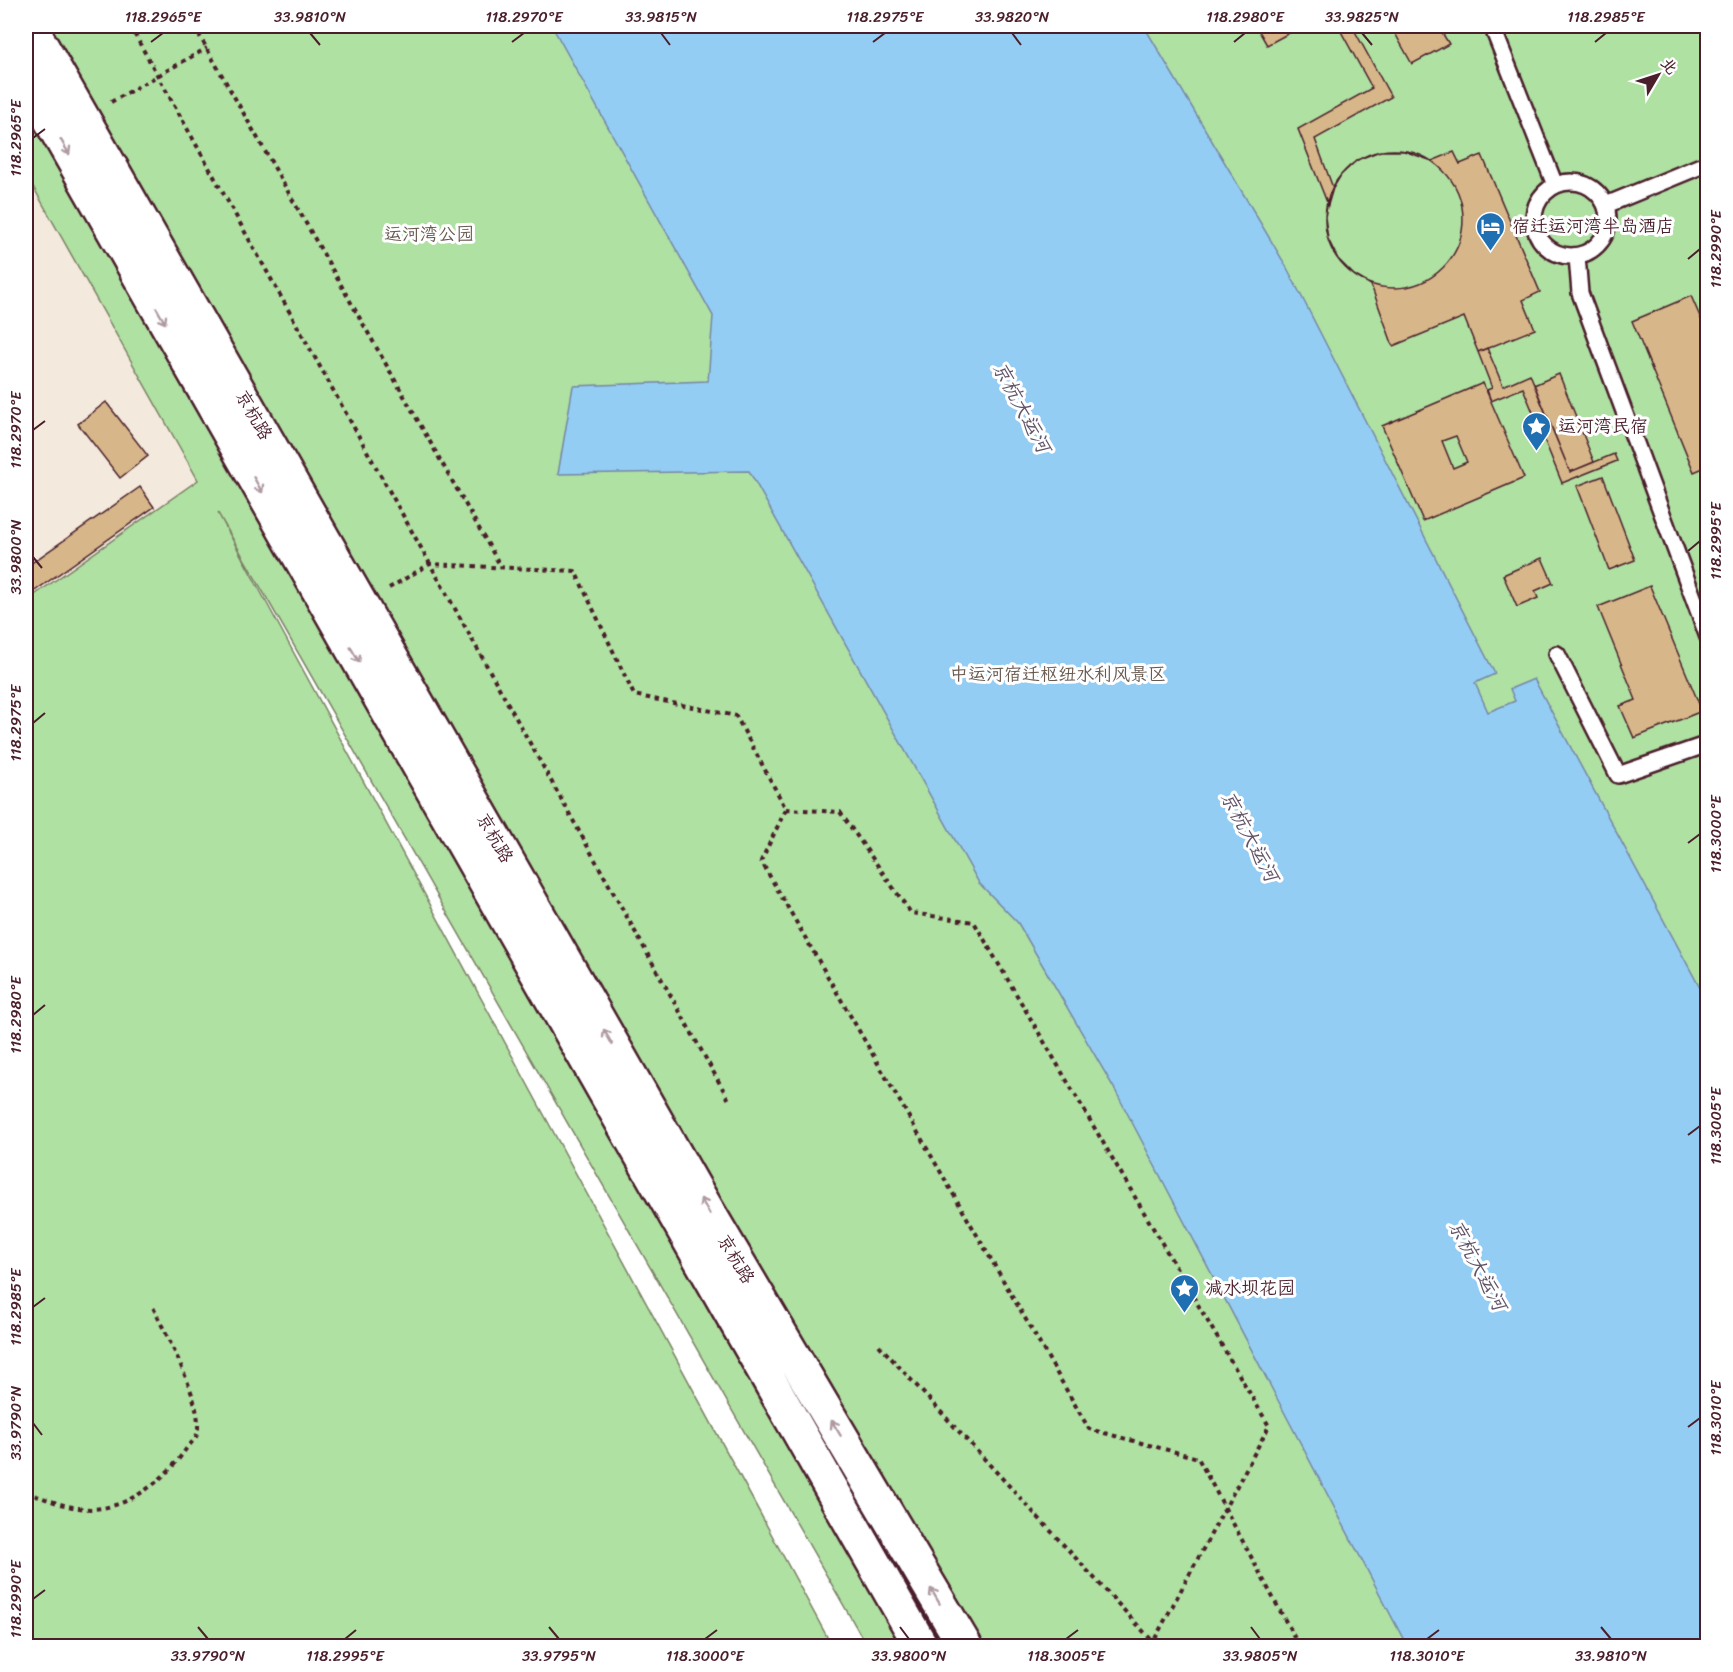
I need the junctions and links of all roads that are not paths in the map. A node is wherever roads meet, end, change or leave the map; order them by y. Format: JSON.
{"nodes":[{"id":1,"x":30,"y":26,"type":"edge"},
{"id":2,"x":1492,"y":26,"type":"edge"},
{"id":3,"x":26,"y":77,"type":"edge"},
{"id":4,"x":1707,"y":162,"type":"edge"},
{"id":5,"x":1555,"y":185,"type":"junction"},
{"id":6,"x":1606,"y":205,"type":"junction"},
{"id":7,"x":1577,"y":256,"type":"junction"},
{"id":8,"x":1707,"y":637,"type":"edge"},
{"id":9,"x":1557,"y":654,"type":"dead end"},
{"id":10,"x":1707,"y":744,"type":"edge"},
{"id":11,"x":921,"y":1647,"type":"edge"},
{"id":12,"x":965,"y":1647,"type":"edge"}],
"edges":[{"from":12,"to":1,"type":"street","name":"京杭路","one_way":true},
{"from":2,"to":5,"type":"lane"},
{"from":3,"to":11,"type":"street","name":"京杭路","one_way":true},
{"from":4,"to":6,"type":"lane"},
{"from":5,"to":6,"type":"lane"},
{"from":5,"to":7,"type":"lane"},
{"from":6,"to":7,"type":"lane"},
{"from":7,"to":8,"type":"lane"},
{"from":9,"to":10,"type":"lane"}]}
